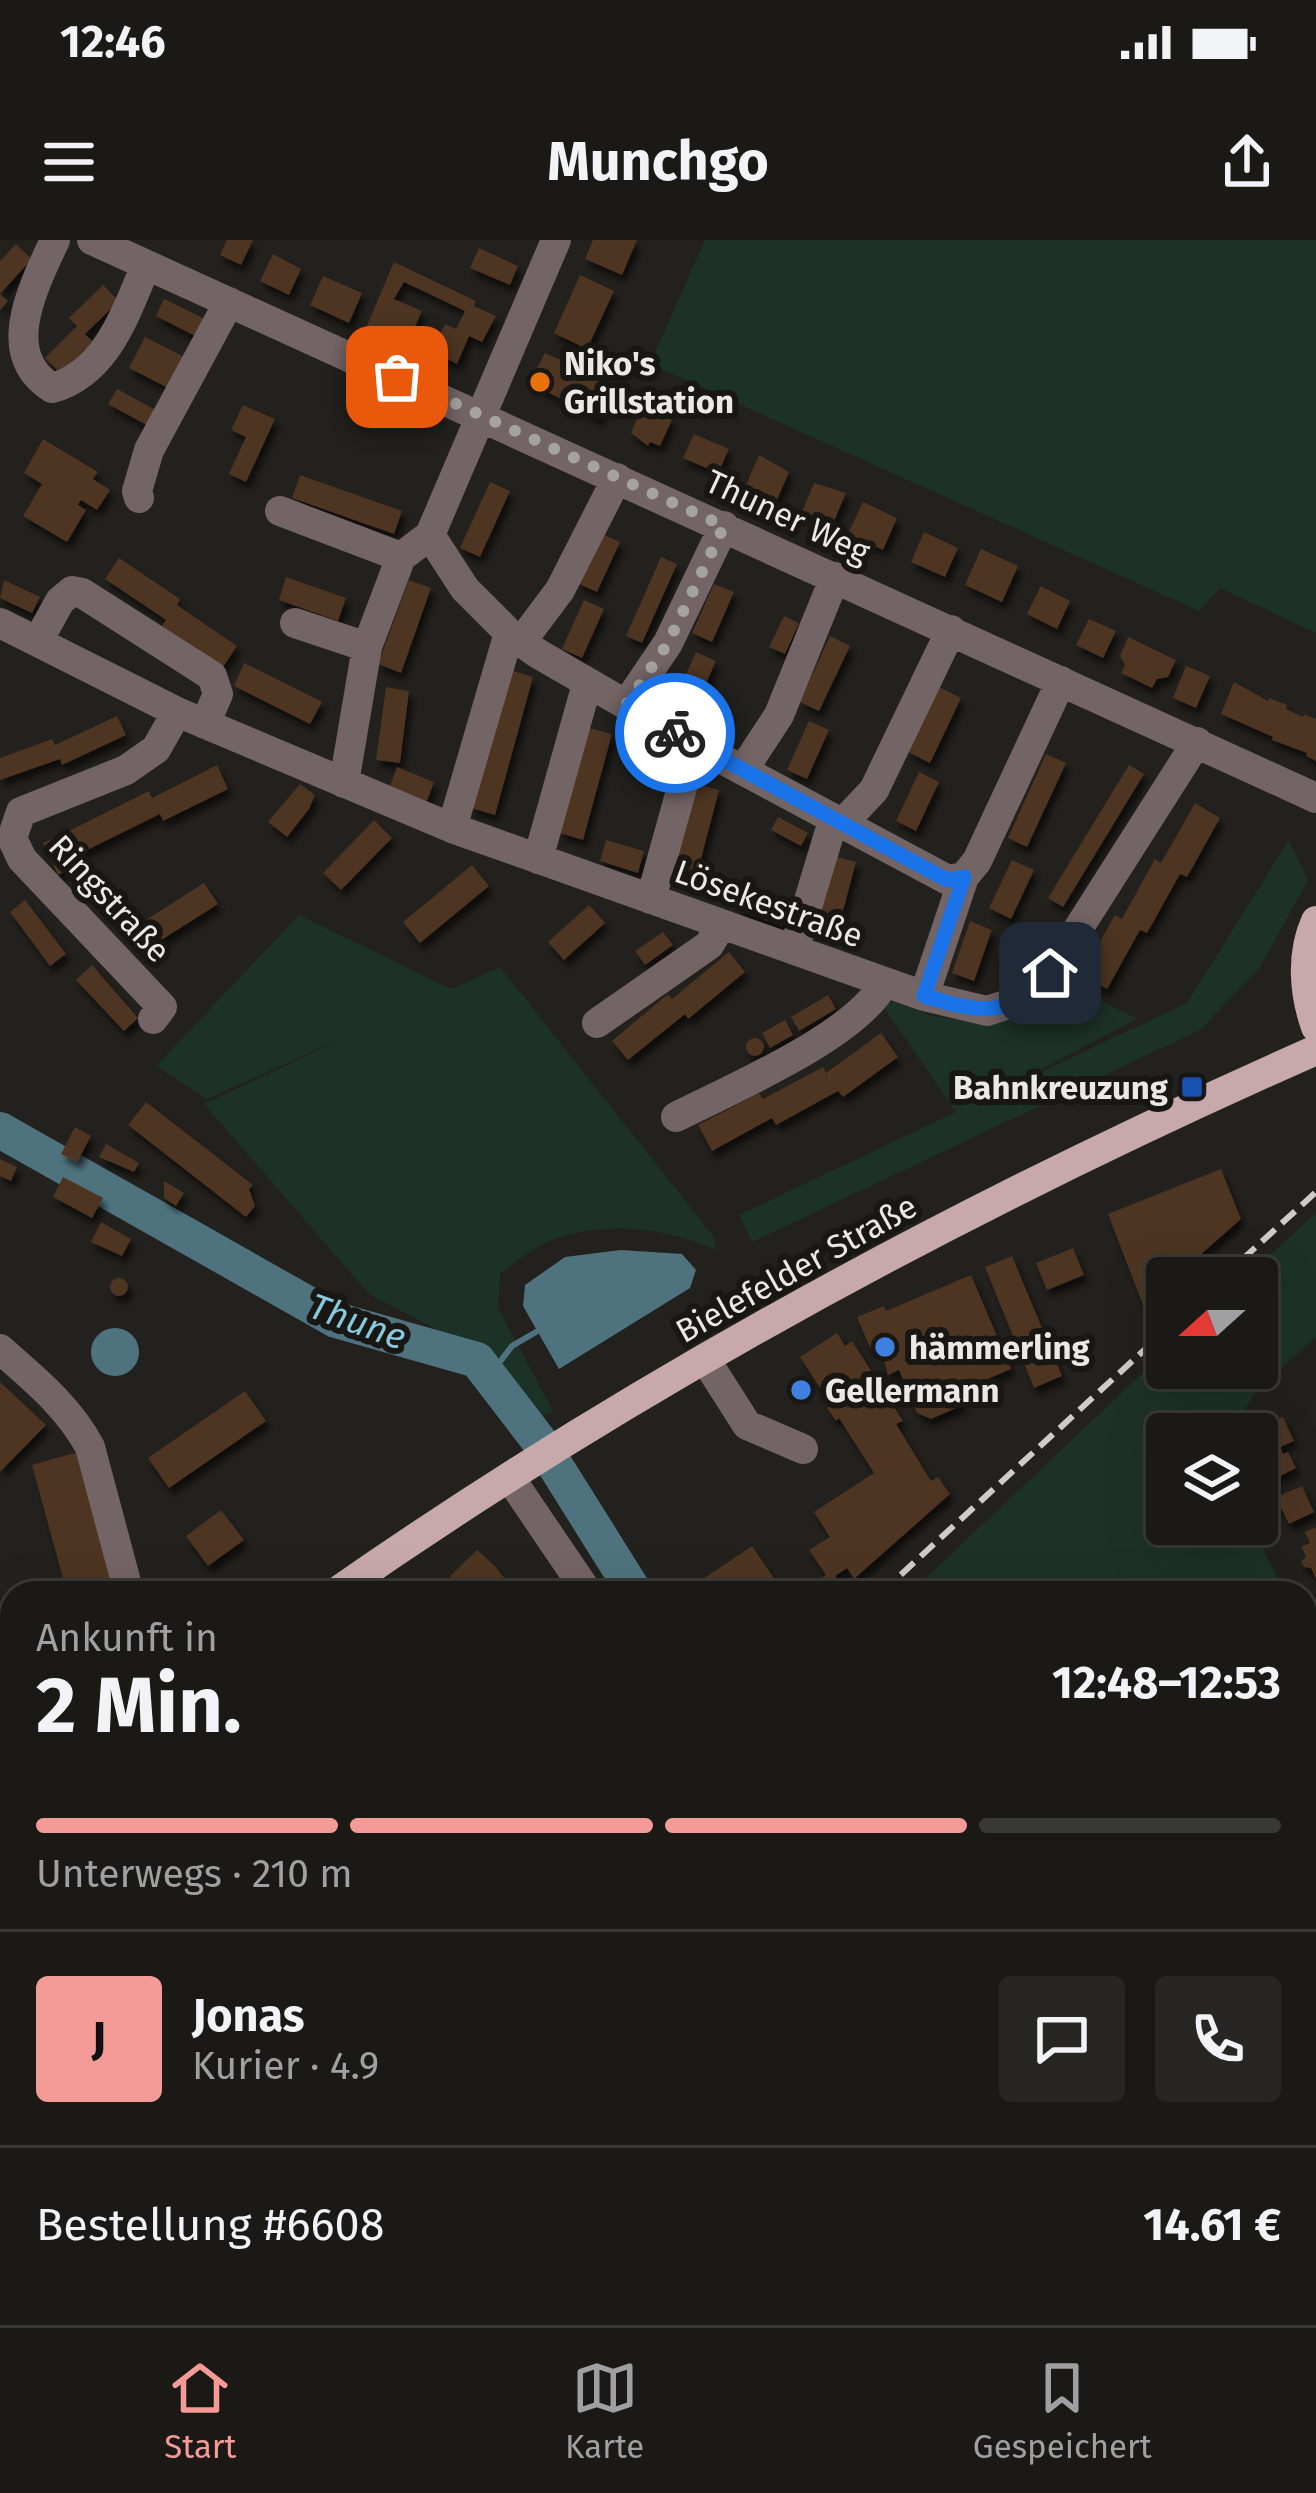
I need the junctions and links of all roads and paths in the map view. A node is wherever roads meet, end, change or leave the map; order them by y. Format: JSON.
{"nodes":[{"id":1,"x":55,"y":240,"type":"edge"},
{"id":2,"x":92,"y":240,"type":"edge"},
{"id":3,"x":556,"y":240,"type":"edge"},
{"id":4,"x":146,"y":265,"type":"junction"},
{"id":5,"x":229,"y":302,"type":"junction"},
{"id":6,"x":480,"y":415,"type":"junction"},
{"id":7,"x":617,"y":478,"type":"junction"},
{"id":8,"x":139,"y":498,"type":"dead end"},
{"id":9,"x":280,"y":511,"type":"dead end"},
{"id":10,"x":724,"y":526,"type":"junction"},
{"id":11,"x":430,"y":535,"type":"junction"},
{"id":12,"x":401,"y":557,"type":"junction"},
{"id":13,"x":835,"y":577,"type":"junction"},
{"id":14,"x":0,"y":623,"type":"edge"},
{"id":15,"x":295,"y":623,"type":"dead end"},
{"id":16,"x":951,"y":630,"type":"junction"},
{"id":17,"x":515,"y":637,"type":"junction"},
{"id":18,"x":38,"y":641,"type":"junction"},
{"id":19,"x":367,"y":647,"type":"junction"},
{"id":20,"x":1061,"y":681,"type":"junction"},
{"id":21,"x":586,"y":684,"type":"junction"},
{"id":22,"x":626,"y":705,"type":"junction"},
{"id":23,"x":191,"y":718,"type":"junction"},
{"id":24,"x":1197,"y":742,"type":"junction"},
{"id":25,"x":694,"y":744,"type":"junction"},
{"id":26,"x":743,"y":770,"type":"junction"},
{"id":27,"x":344,"y":783,"type":"junction"},
{"id":28,"x":1316,"y":798,"type":"edge"},
{"id":29,"x":837,"y":823,"type":"junction"},
{"id":30,"x":452,"y":828,"type":"junction"},
{"id":31,"x":538,"y":859,"type":"junction"},
{"id":32,"x":964,"y":877,"type":"junction"},
{"id":33,"x":651,"y":899,"type":"junction"},
{"id":34,"x":1316,"y":921,"type":"edge"},
{"id":35,"x":721,"y":925,"type":"junction"},
{"id":36,"x":794,"y":950,"type":"junction"},
{"id":37,"x":884,"y":982,"type":"junction"},
{"id":38,"x":924,"y":996,"type":"junction"},
{"id":39,"x":165,"y":1006,"type":"dead end"},
{"id":40,"x":597,"y":1023,"type":"dead end"},
{"id":41,"x":1316,"y":1027,"type":"edge"},
{"id":42,"x":1316,"y":1050,"type":"edge"},
{"id":43,"x":676,"y":1117,"type":"dead end"},
{"id":44,"x":0,"y":1348,"type":"edge"},
{"id":45,"x":705,"y":1360,"type":"junction"},
{"id":46,"x":803,"y":1448,"type":"dead end"},
{"id":47,"x":520,"y":1471,"type":"junction"},
{"id":48,"x":126,"y":1581,"type":"edge"},
{"id":49,"x":353,"y":1581,"type":"edge"},
{"id":50,"x":581,"y":1581,"type":"edge"}],
"edges":[{"from":1,"to":4,"type":"street"},
{"from":2,"to":4,"type":"street","name":"Thuner Weg"},
{"from":3,"to":6,"type":"street"},
{"from":4,"to":5,"type":"street","name":"Thuner Weg"},
{"from":5,"to":6,"type":"street","name":"Thuner Weg"},
{"from":5,"to":8,"type":"street"},
{"from":6,"to":7,"type":"street","name":"Thuner Weg"},
{"from":6,"to":11,"type":"street"},
{"from":7,"to":10,"type":"street","name":"Thuner Weg"},
{"from":7,"to":17,"type":"street"},
{"from":9,"to":12,"type":"street"},
{"from":10,"to":13,"type":"street","name":"Thuner Weg"},
{"from":10,"to":22,"type":"street"},
{"from":11,"to":12,"type":"street"},
{"from":11,"to":17,"type":"street"},
{"from":12,"to":19,"type":"street"},
{"from":13,"to":16,"type":"street","name":"Thuner Weg"},
{"from":13,"to":26,"type":"street"},
{"from":14,"to":18,"type":"street","name":"Lösekestraße"},
{"from":15,"to":19,"type":"street"},
{"from":16,"to":20,"type":"street","name":"Thuner Weg"},
{"from":16,"to":29,"type":"street"},
{"from":17,"to":21,"type":"street"},
{"from":17,"to":30,"type":"street"},
{"from":18,"to":23,"type":"street","name":"Lösekestraße"},
{"from":18,"to":23,"type":"street"},
{"from":19,"to":27,"type":"street"},
{"from":20,"to":24,"type":"street","name":"Thuner Weg"},
{"from":20,"to":32,"type":"street"},
{"from":21,"to":22,"type":"street"},
{"from":21,"to":31,"type":"street"},
{"from":22,"to":25,"type":"street"},
{"from":23,"to":27,"type":"street","name":"Lösekestraße"},
{"from":23,"to":39,"type":"street","name":"Ringstraße"},
{"from":24,"to":28,"type":"street","name":"Thuner Weg"},
{"from":24,"to":38,"type":"street","name":"Lösekestraße"},
{"from":25,"to":26,"type":"street"},
{"from":25,"to":33,"type":"street"},
{"from":26,"to":29,"type":"street"},
{"from":27,"to":30,"type":"street","name":"Lösekestraße"},
{"from":29,"to":32,"type":"street"},
{"from":29,"to":36,"type":"street"},
{"from":30,"to":31,"type":"street","name":"Lösekestraße"},
{"from":31,"to":33,"type":"street","name":"Lösekestraße"},
{"from":32,"to":38,"type":"street"},
{"from":33,"to":35,"type":"street","name":"Lösekestraße"},
{"from":34,"to":41,"type":"main road"},
{"from":35,"to":36,"type":"street","name":"Lösekestraße"},
{"from":35,"to":40,"type":"street"},
{"from":36,"to":37,"type":"street","name":"Lösekestraße"},
{"from":37,"to":38,"type":"street","name":"Lösekestraße"},
{"from":37,"to":43,"type":"street"},
{"from":42,"to":45,"type":"main road","name":"Bielefelder Straße"},
{"from":44,"to":48,"type":"street"},
{"from":45,"to":46,"type":"street"},
{"from":45,"to":47,"type":"main road","name":"Bielefelder Straße"},
{"from":47,"to":49,"type":"main road","name":"Bielefelder Straße"},
{"from":47,"to":50,"type":"street"}]}
